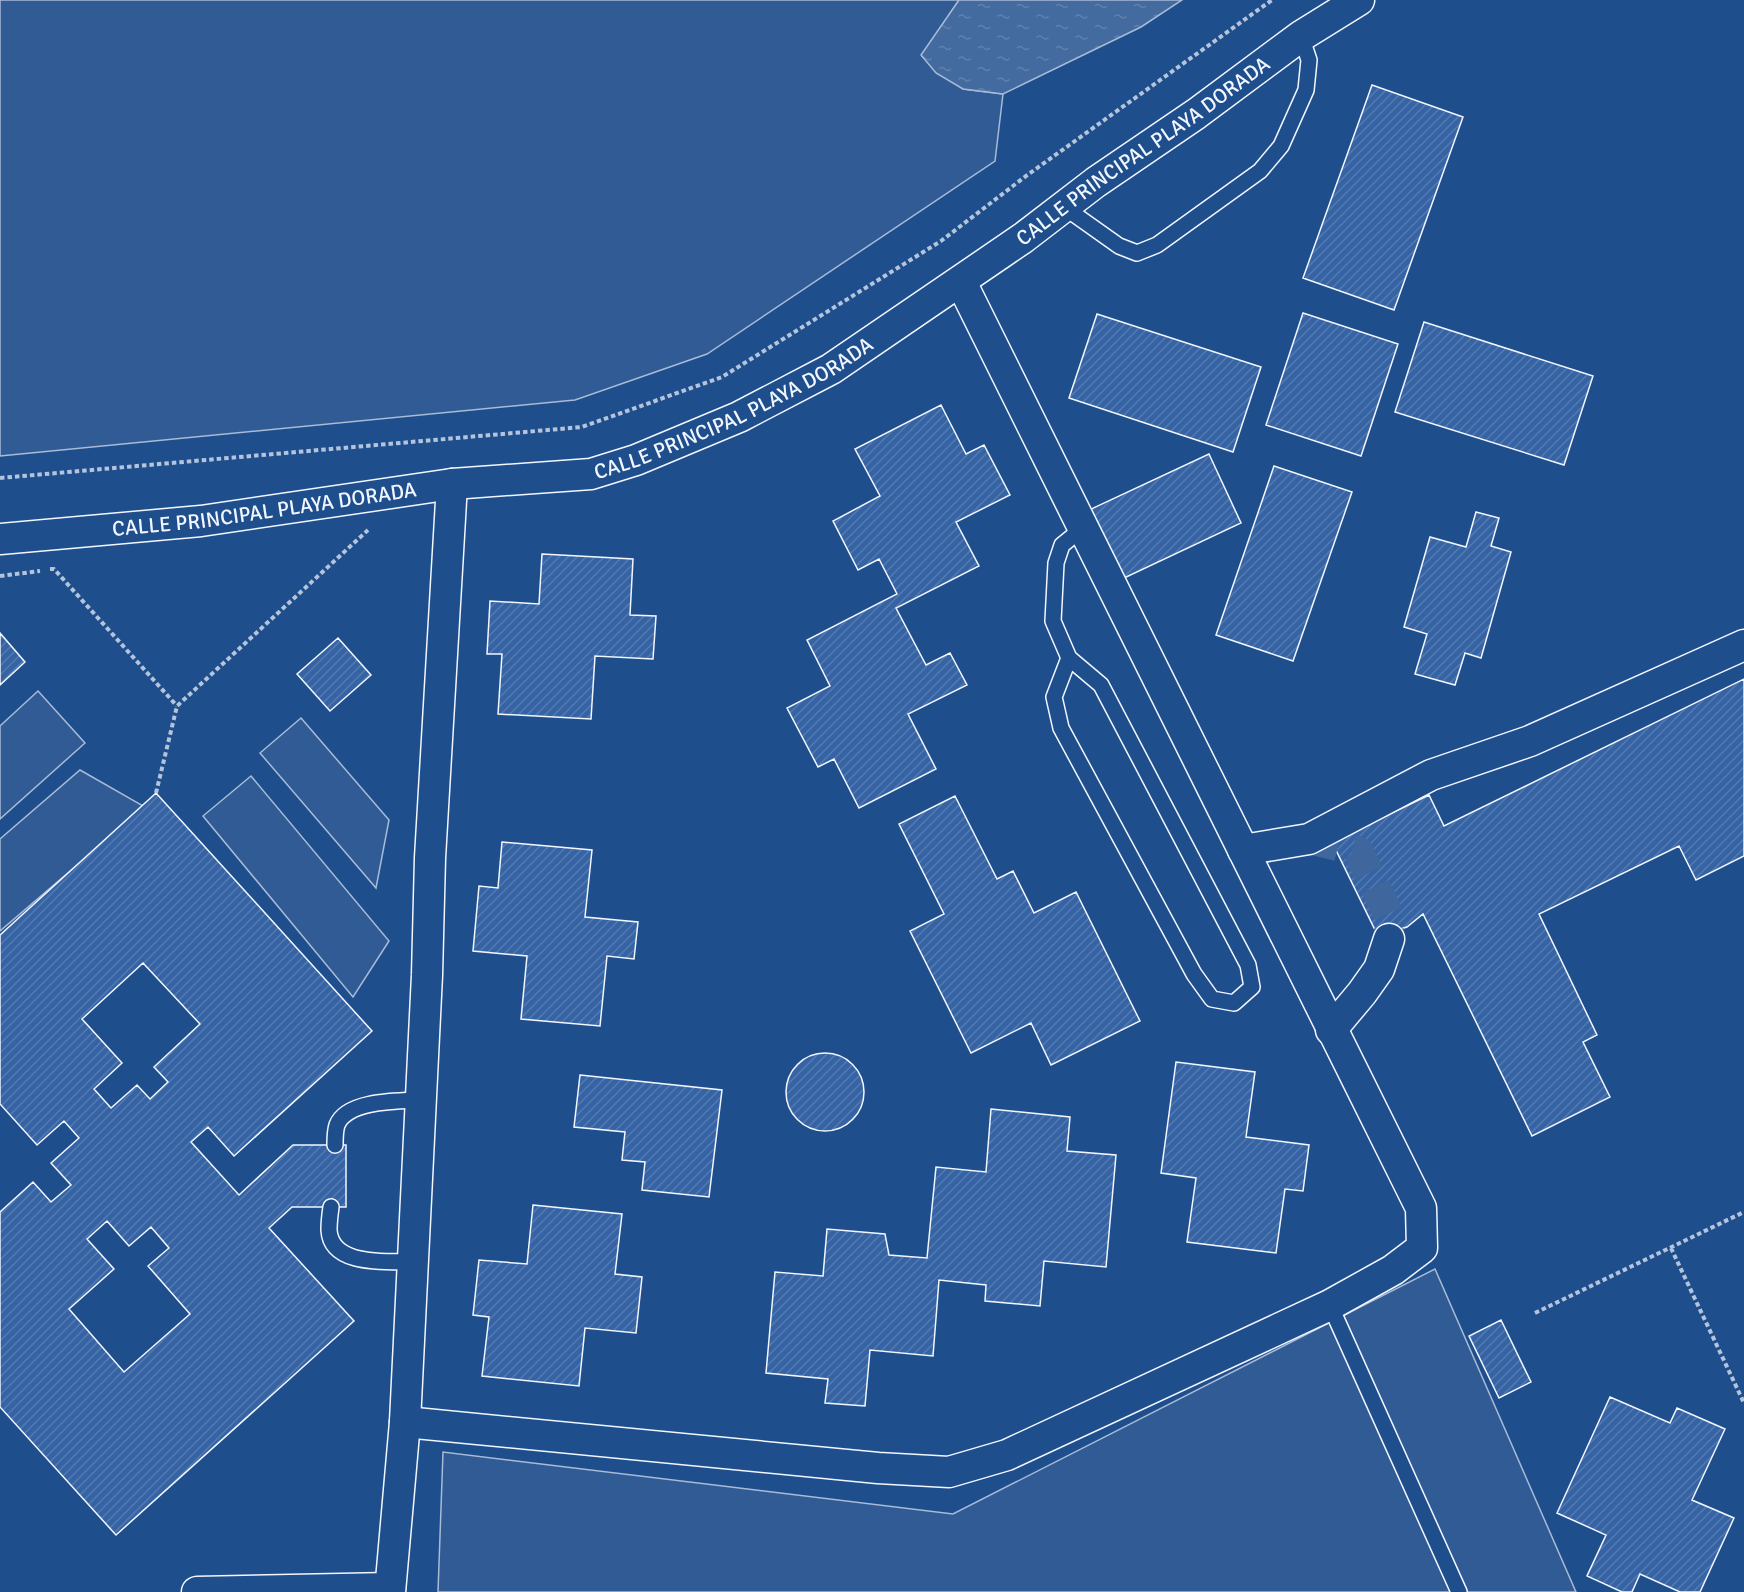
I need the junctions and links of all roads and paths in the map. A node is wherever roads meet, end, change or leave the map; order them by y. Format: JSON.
{"nodes":[{"id":1,"x":1272,"y":0,"type":"edge"},
{"id":2,"x":1359,"y":0,"type":"edge"},
{"id":3,"x":1301,"y":36,"type":"junction"},
{"id":4,"x":1064,"y":207,"type":"junction"},
{"id":5,"x":961,"y":282,"type":"junction"},
{"id":6,"x":0,"y":478,"type":"edge"},
{"id":7,"x":452,"y":484,"type":"junction"},
{"id":8,"x":369,"y":496,"type":"junction"},
{"id":9,"x":1083,"y":528,"type":"junction"},
{"id":10,"x":0,"y":539,"type":"edge"},
{"id":11,"x":0,"y":576,"type":"edge"},
{"id":12,"x":1744,"y":645,"type":"edge"},
{"id":13,"x":1069,"y":658,"type":"junction"},
{"id":14,"x":177,"y":706,"type":"junction"},
{"id":15,"x":156,"y":793,"type":"dead end"},
{"id":16,"x":1243,"y":850,"type":"junction"},
{"id":17,"x":1389,"y":939,"type":"tunnel mouth"},
{"id":18,"x":1331,"y":1030,"type":"junction"},
{"id":19,"x":421,"y":1100,"type":"junction"},
{"id":20,"x":335,"y":1145,"type":"dead end"},
{"id":21,"x":331,"y":1207,"type":"dead end"},
{"id":22,"x":1744,"y":1212,"type":"edge"},
{"id":23,"x":1671,"y":1248,"type":"junction"},
{"id":24,"x":413,"y":1262,"type":"junction"},
{"id":25,"x":1330,"y":1305,"type":"junction"},
{"id":26,"x":1535,"y":1313,"type":"dead end"},
{"id":27,"x":1744,"y":1403,"type":"edge"},
{"id":28,"x":405,"y":1422,"type":"junction"},
{"id":29,"x":390,"y":1590,"type":"edge"},
{"id":30,"x":196,"y":1592,"type":"edge"},
{"id":31,"x":1459,"y":1592,"type":"edge"}],
"edges":[{"from":1,"to":6,"type":"path"},
{"from":2,"to":3,"type":"street","name":"CALLE PRINCIPAL PLAYA DORADA"},
{"from":3,"to":4,"type":"street","name":"CALLE PRINCIPAL PLAYA DORADA"},
{"from":3,"to":4,"type":"lane"},
{"from":4,"to":5,"type":"street","name":"CALLE PRINCIPAL PLAYA DORADA"},
{"from":5,"to":7,"type":"street","name":"CALLE PRINCIPAL PLAYA DORADA"},
{"from":5,"to":9,"type":"street"},
{"from":7,"to":8,"type":"street","name":"CALLE PRINCIPAL PLAYA DORADA"},
{"from":7,"to":19,"type":"street"},
{"from":8,"to":10,"type":"street","name":"CALLE PRINCIPAL PLAYA DORADA"},
{"from":8,"to":14,"type":"path"},
{"from":9,"to":13,"type":"lane"},
{"from":9,"to":16,"type":"street"},
{"from":11,"to":14,"type":"path"},
{"from":12,"to":16,"type":"street"},
{"from":13,"to":13,"type":"lane"},
{"from":14,"to":15,"type":"path"},
{"from":16,"to":18,"type":"street"},
{"from":17,"to":18,"type":"street"},
{"from":18,"to":25,"type":"street"},
{"from":19,"to":20,"type":"lane"},
{"from":19,"to":24,"type":"street"},
{"from":21,"to":24,"type":"lane"},
{"from":22,"to":23,"type":"path"},
{"from":23,"to":26,"type":"path"},
{"from":23,"to":27,"type":"path"},
{"from":24,"to":28,"type":"street"},
{"from":25,"to":28,"type":"street"},
{"from":25,"to":31,"type":"lane"},
{"from":28,"to":29,"type":"street"},
{"from":29,"to":30,"type":"street"}]}
